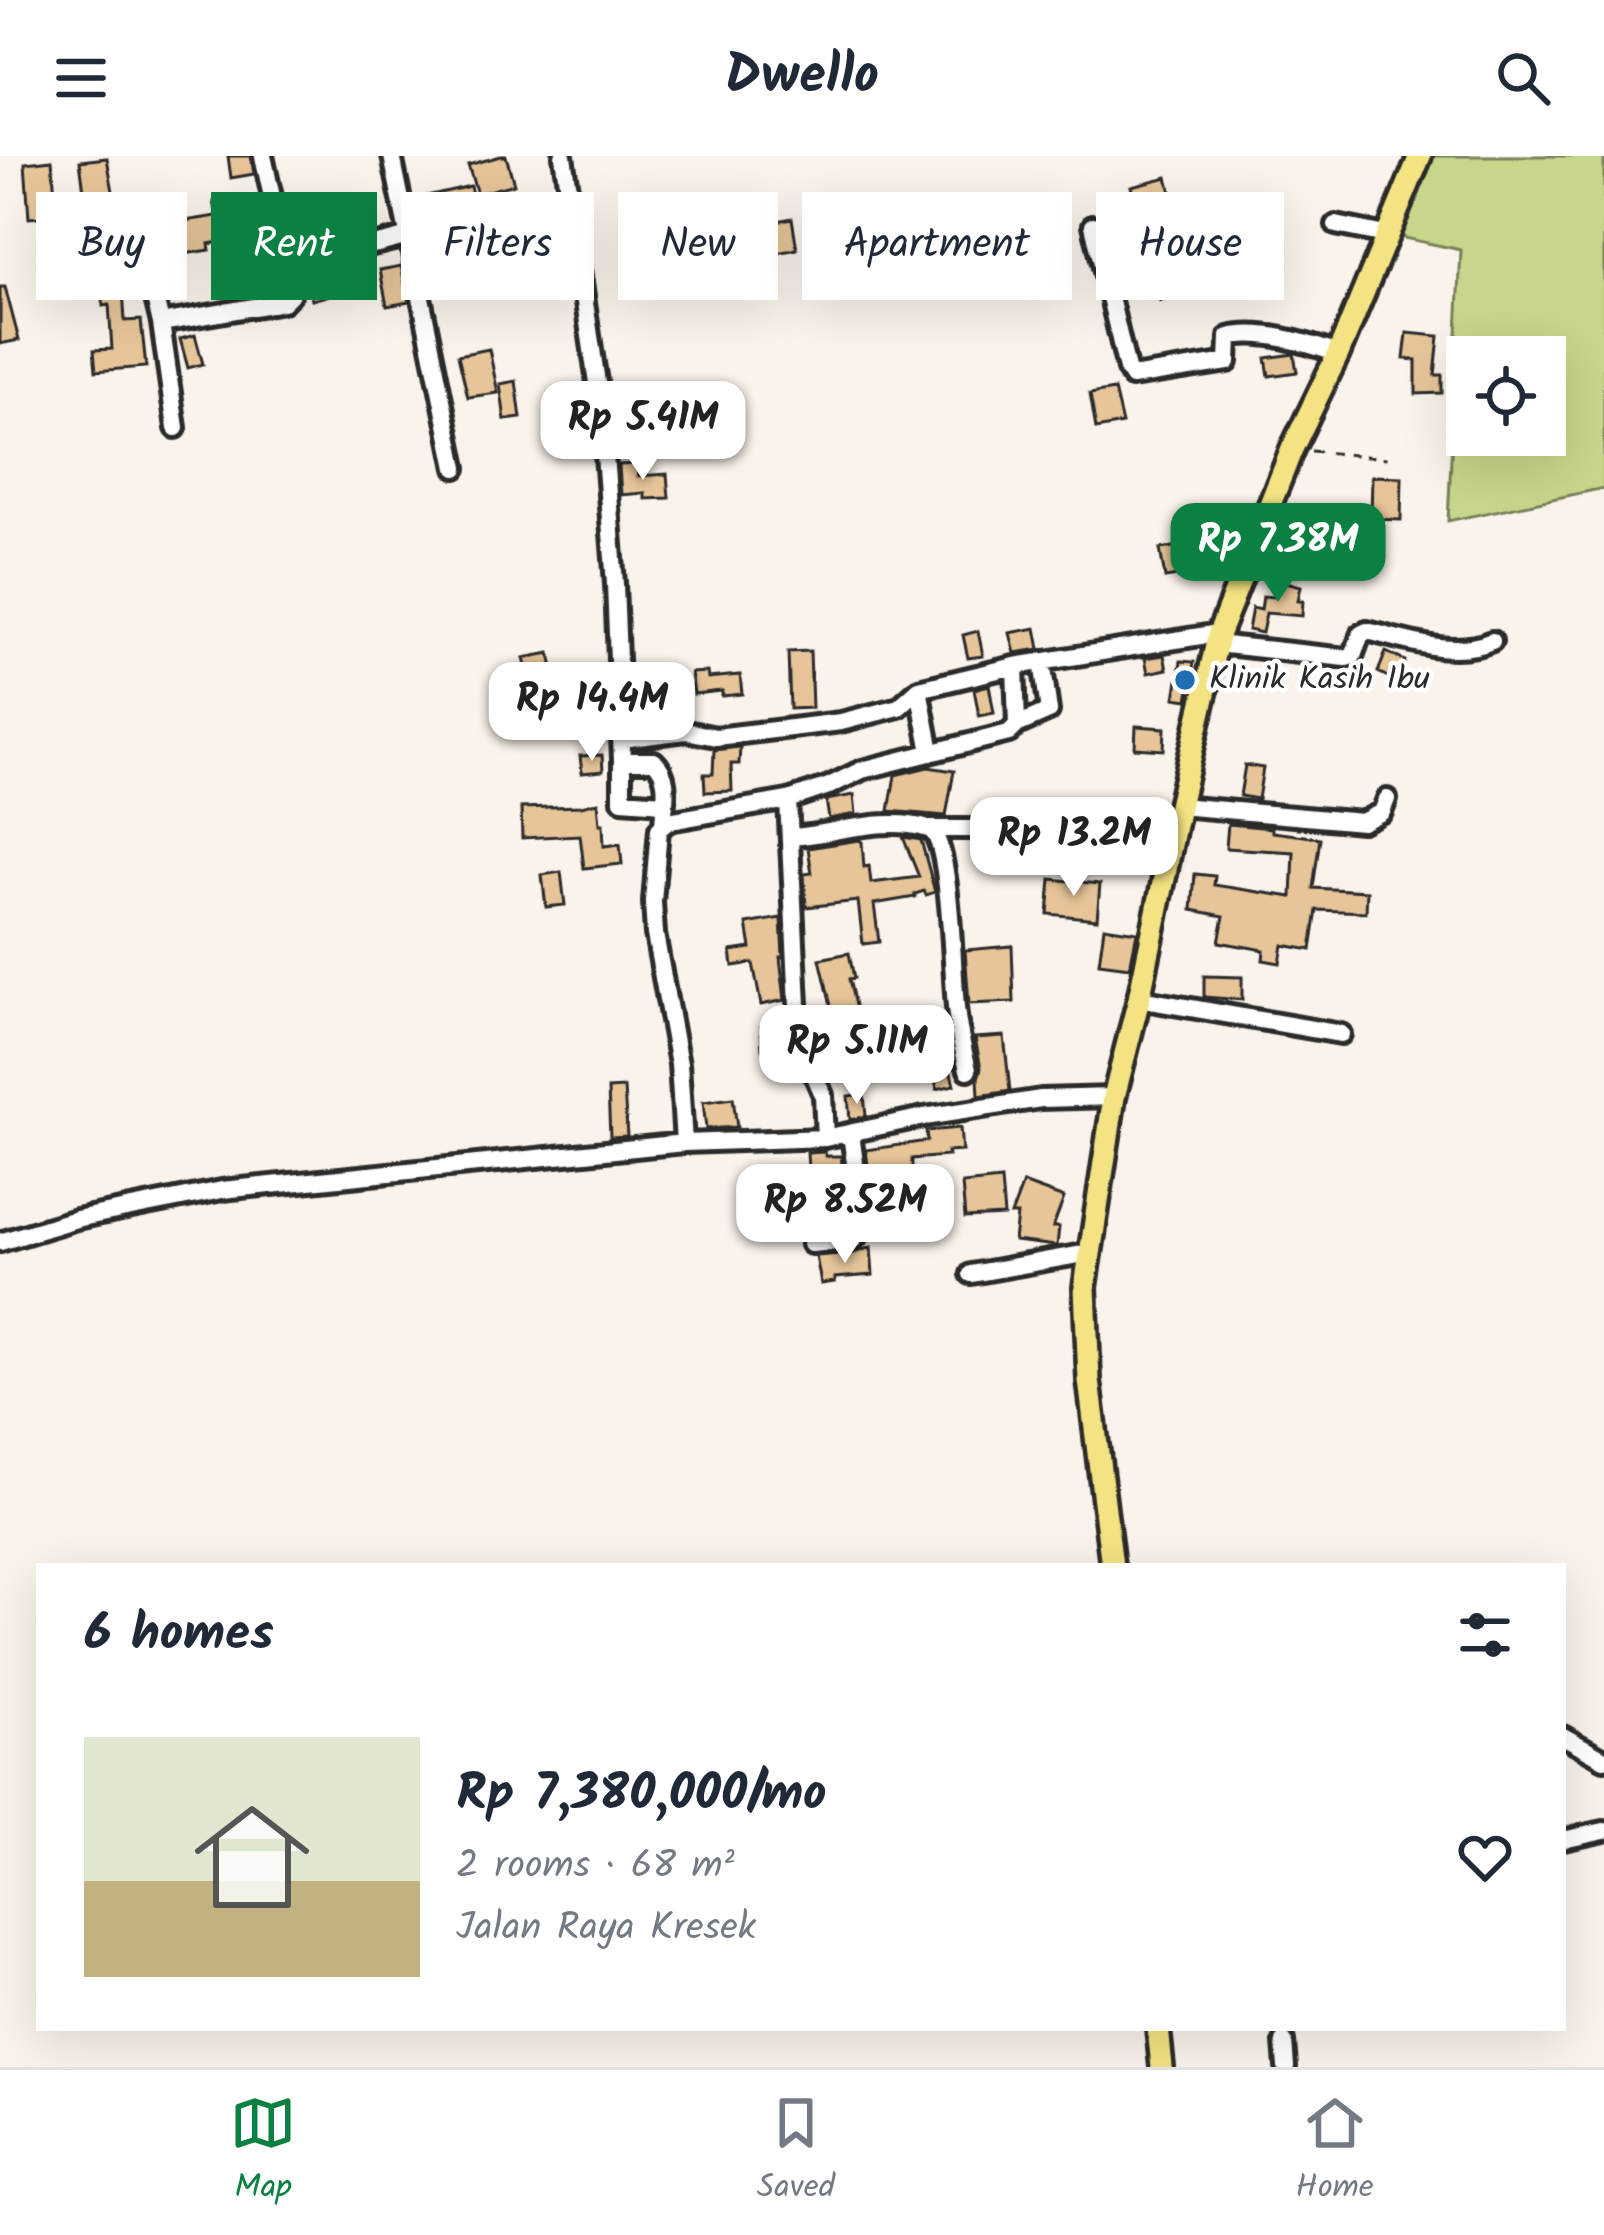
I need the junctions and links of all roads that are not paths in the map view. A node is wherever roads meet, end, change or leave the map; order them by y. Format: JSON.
{"nodes":[{"id":1,"x":262,"y":156,"type":"edge"},
{"id":2,"x":392,"y":156,"type":"edge"},
{"id":3,"x":563,"y":156,"type":"edge"},
{"id":4,"x":1420,"y":156,"type":"edge"},
{"id":5,"x":270,"y":192,"type":"edge"},
{"id":6,"x":401,"y":196,"type":"edge"},
{"id":7,"x":1093,"y":225,"type":"dead end"},
{"id":8,"x":1336,"y":225,"type":"dead end"},
{"id":9,"x":1385,"y":235,"type":"junction"},
{"id":10,"x":155,"y":300,"type":"edge"},
{"id":11,"x":285,"y":300,"type":"edge"},
{"id":12,"x":423,"y":300,"type":"edge"},
{"id":13,"x":161,"y":323,"type":"junction"},
{"id":14,"x":1338,"y":354,"type":"junction"},
{"id":15,"x":176,"y":428,"type":"dead end"},
{"id":16,"x":456,"y":468,"type":"dead end"},
{"id":17,"x":1253,"y":544,"type":"junction"},
{"id":18,"x":1344,"y":557,"type":"dead end"},
{"id":19,"x":1217,"y":638,"type":"junction"},
{"id":20,"x":1492,"y":640,"type":"dead end"},
{"id":21,"x":1042,"y":661,"type":"junction"},
{"id":22,"x":1015,"y":666,"type":"junction"},
{"id":23,"x":919,"y":689,"type":"junction"},
{"id":24,"x":1017,"y":725,"type":"junction"},
{"id":25,"x":621,"y":739,"type":"junction"},
{"id":26,"x":931,"y":752,"type":"junction"},
{"id":27,"x":622,"y":761,"type":"junction"},
{"id":28,"x":788,"y":800,"type":"junction"},
{"id":29,"x":1387,"y":800,"type":"dead end"},
{"id":30,"x":664,"y":802,"type":"junction"},
{"id":31,"x":1179,"y":806,"type":"junction"},
{"id":32,"x":663,"y":825,"type":"junction"},
{"id":33,"x":930,"y":829,"type":"junction"},
{"id":34,"x":1000,"y":829,"type":"dead end"},
{"id":35,"x":791,"y":837,"type":"junction"},
{"id":36,"x":1139,"y":998,"type":"junction"},
{"id":37,"x":1341,"y":1034,"type":"dead end"},
{"id":38,"x":968,"y":1070,"type":"dead end"},
{"id":39,"x":1114,"y":1096,"type":"junction"},
{"id":40,"x":851,"y":1134,"type":"junction"},
{"id":41,"x":825,"y":1138,"type":"junction"},
{"id":42,"x":684,"y":1143,"type":"junction"},
{"id":43,"x":0,"y":1242,"type":"edge"},
{"id":44,"x":811,"y":1244,"type":"dead end"},
{"id":45,"x":1090,"y":1253,"type":"junction"},
{"id":46,"x":970,"y":1274,"type":"dead end"},
{"id":47,"x":1112,"y":1563,"type":"edge"},
{"id":48,"x":1566,"y":1738,"type":"edge"},
{"id":49,"x":1604,"y":1759,"type":"edge"},
{"id":50,"x":1604,"y":1831,"type":"edge"},
{"id":51,"x":1566,"y":1839,"type":"edge"},
{"id":52,"x":1158,"y":2031,"type":"edge"},
{"id":53,"x":1284,"y":2042,"type":"dead end"},
{"id":54,"x":1162,"y":2067,"type":"edge"},
{"id":55,"x":1286,"y":2067,"type":"edge"}],
"edges":[{"from":1,"to":5,"type":"street"},
{"from":2,"to":6,"type":"street"},
{"from":3,"to":25,"type":"street"},
{"from":4,"to":9,"type":"main road"},
{"from":7,"to":14,"type":"street"},
{"from":8,"to":9,"type":"street"},
{"from":9,"to":14,"type":"main road"},
{"from":10,"to":13,"type":"street"},
{"from":11,"to":13,"type":"street"},
{"from":12,"to":16,"type":"street"},
{"from":13,"to":15,"type":"street"},
{"from":14,"to":17,"type":"main road"},
{"from":17,"to":18,"type":"street"},
{"from":17,"to":19,"type":"main road"},
{"from":19,"to":20,"type":"street"},
{"from":19,"to":21,"type":"street"},
{"from":19,"to":31,"type":"main road"},
{"from":21,"to":22,"type":"street"},
{"from":21,"to":24,"type":"street"},
{"from":22,"to":23,"type":"street"},
{"from":22,"to":24,"type":"street"},
{"from":23,"to":25,"type":"street"},
{"from":23,"to":26,"type":"street"},
{"from":24,"to":26,"type":"street"},
{"from":25,"to":27,"type":"street"},
{"from":26,"to":28,"type":"street"},
{"from":27,"to":30,"type":"street"},
{"from":27,"to":30,"type":"street"},
{"from":28,"to":32,"type":"street"},
{"from":28,"to":35,"type":"street"},
{"from":29,"to":31,"type":"street"},
{"from":30,"to":32,"type":"street"},
{"from":31,"to":36,"type":"main road"},
{"from":32,"to":42,"type":"street"},
{"from":33,"to":34,"type":"street"},
{"from":33,"to":35,"type":"street"},
{"from":33,"to":38,"type":"street"},
{"from":35,"to":41,"type":"street"},
{"from":36,"to":37,"type":"street"},
{"from":36,"to":39,"type":"main road"},
{"from":39,"to":40,"type":"street"},
{"from":39,"to":45,"type":"main road"},
{"from":40,"to":41,"type":"street"},
{"from":40,"to":44,"type":"street"},
{"from":41,"to":42,"type":"street"},
{"from":42,"to":43,"type":"street"},
{"from":45,"to":46,"type":"street"},
{"from":45,"to":47,"type":"main road"},
{"from":48,"to":49,"type":"street"},
{"from":50,"to":51,"type":"street"},
{"from":52,"to":54,"type":"main road"},
{"from":53,"to":55,"type":"street"}]}
